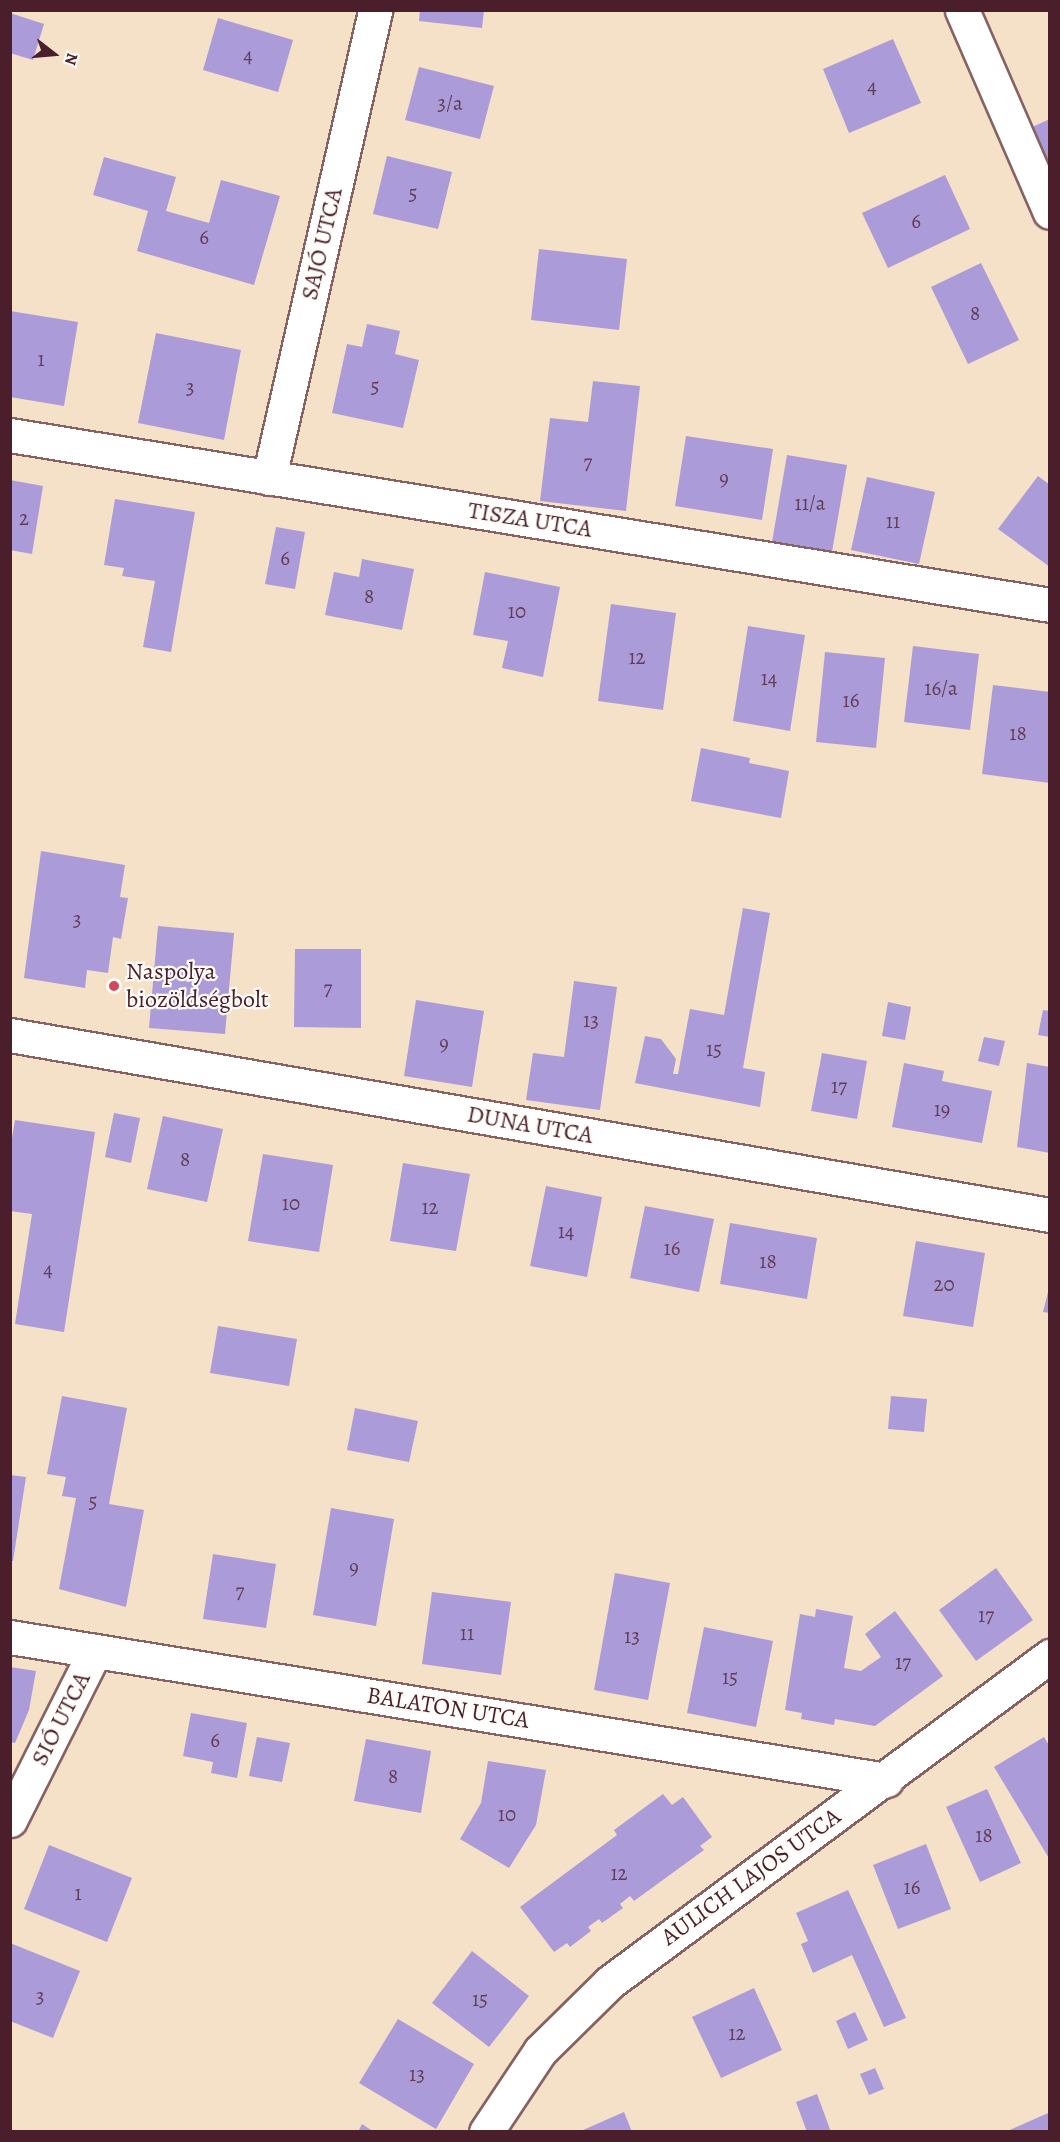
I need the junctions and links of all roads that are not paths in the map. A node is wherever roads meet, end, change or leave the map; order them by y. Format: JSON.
{"nodes":[{"id":1,"x":375,"y":10,"type":"edge"},
{"id":2,"x":962,"y":10,"type":"edge"},
{"id":3,"x":1050,"y":212,"type":"edge"},
{"id":4,"x":10,"y":435,"type":"edge"},
{"id":5,"x":269,"y":478,"type":"junction"},
{"id":6,"x":1050,"y":605,"type":"edge"},
{"id":7,"x":10,"y":1035,"type":"edge"},
{"id":8,"x":1050,"y":1215,"type":"edge"},
{"id":9,"x":10,"y":1637,"type":"edge"},
{"id":10,"x":95,"y":1651,"type":"junction"},
{"id":11,"x":1050,"y":1656,"type":"edge"},
{"id":12,"x":886,"y":1780,"type":"junction"},
{"id":13,"x":10,"y":1820,"type":"edge"},
{"id":14,"x":486,"y":2132,"type":"edge"}],
"edges":[{"from":1,"to":5,"type":"street","name":"SAJÓ UTCA"},
{"from":2,"to":3,"type":"street"},
{"from":4,"to":5,"type":"street","name":"TISZA UTCA"},
{"from":5,"to":6,"type":"street","name":"TISZA UTCA"},
{"from":7,"to":8,"type":"street","name":"DUNA UTCA"},
{"from":9,"to":10,"type":"street","name":"BALATON UTCA"},
{"from":10,"to":12,"type":"street","name":"BALATON UTCA"},
{"from":10,"to":13,"type":"street","name":"SIÓ UTCA"},
{"from":11,"to":12,"type":"street","name":"AULICH LAJOS UTCA"},
{"from":12,"to":14,"type":"street","name":"AULICH LAJOS UTCA"}]}
